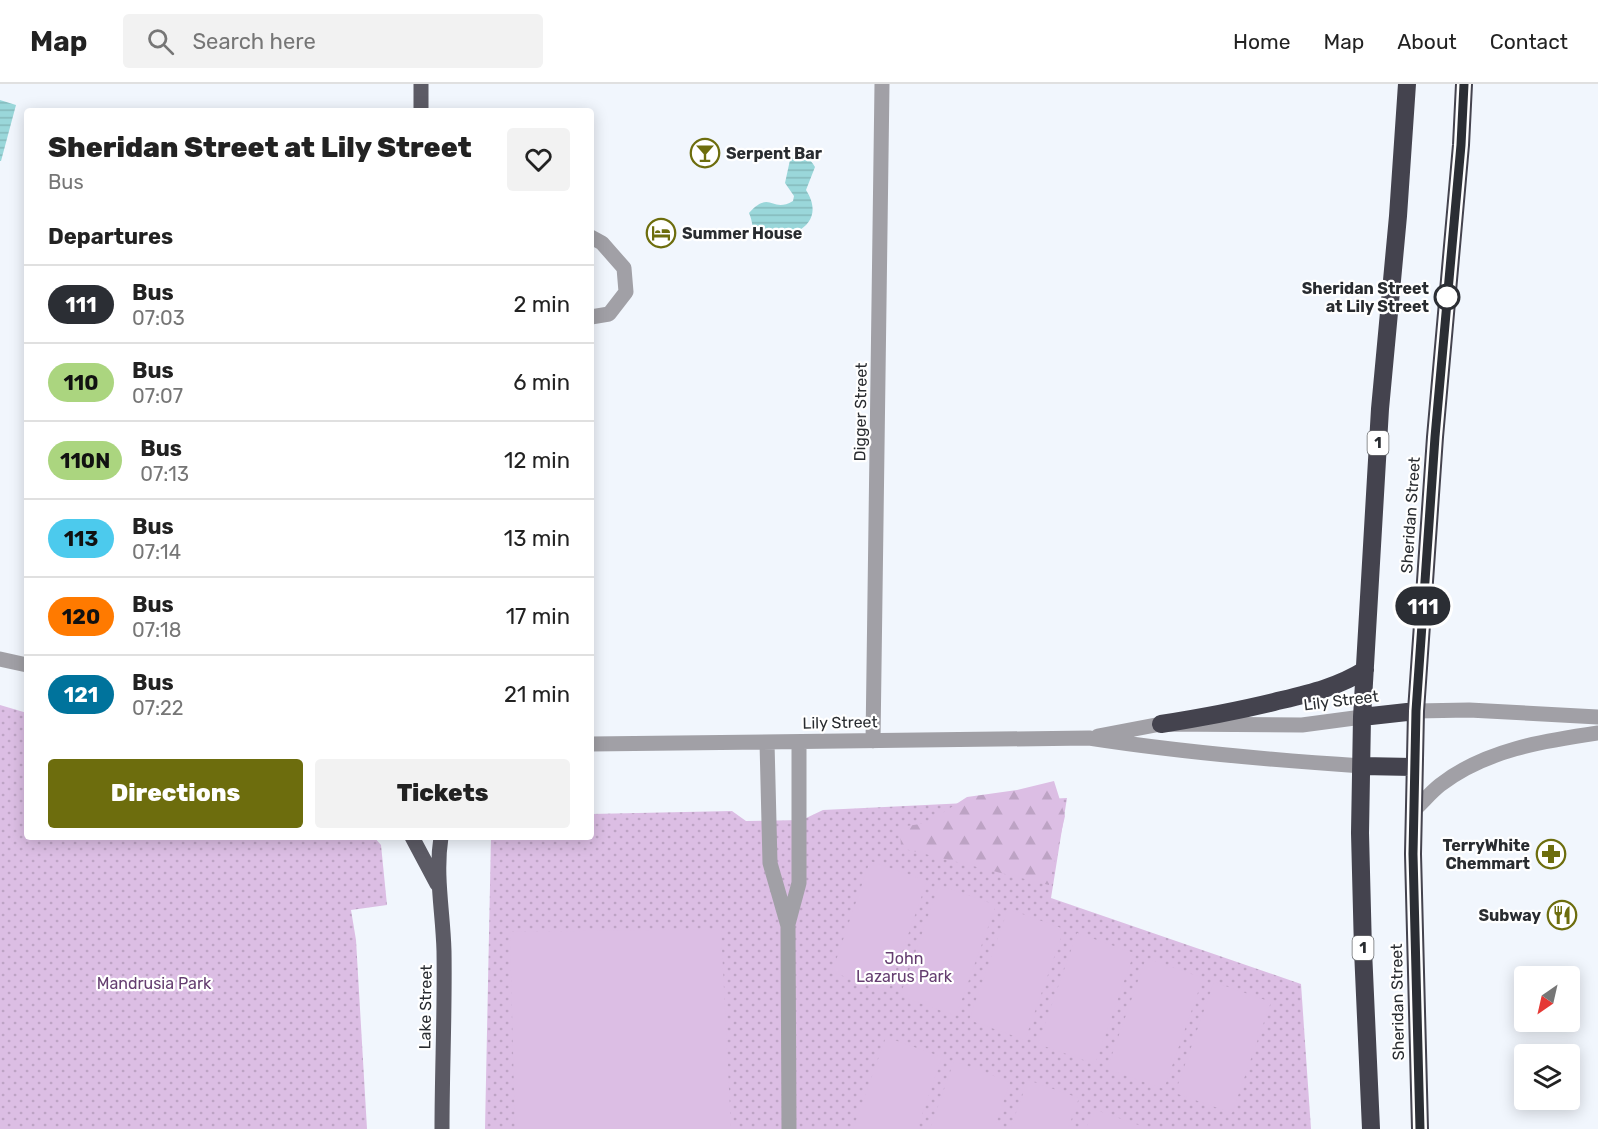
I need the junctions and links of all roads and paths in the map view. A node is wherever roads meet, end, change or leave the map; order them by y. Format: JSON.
{"nodes":[{"id":1,"x":421,"y":84,"type":"edge"},
{"id":2,"x":882,"y":84,"type":"edge"},
{"id":3,"x":1407,"y":84,"type":"edge"},
{"id":4,"x":1464,"y":84,"type":"edge"},
{"id":5,"x":421,"y":108,"type":"edge"},
{"id":6,"x":594,"y":239,"type":"edge"},
{"id":7,"x":594,"y":316,"type":"edge"},
{"id":8,"x":0,"y":659,"type":"edge"},
{"id":9,"x":24,"y":664,"type":"edge"},
{"id":10,"x":1365,"y":670,"type":"junction"},
{"id":11,"x":1416,"y":711,"type":"junction"},
{"id":12,"x":1362,"y":717,"type":"junction"},
{"id":13,"x":1598,"y":717,"type":"edge"},
{"id":14,"x":1161,"y":724,"type":"junction"},
{"id":15,"x":1598,"y":733,"type":"edge"},
{"id":16,"x":1089,"y":738,"type":"junction"},
{"id":17,"x":873,"y":741,"type":"junction"},
{"id":18,"x":767,"y":742,"type":"junction"},
{"id":19,"x":799,"y":742,"type":"junction"},
{"id":20,"x":594,"y":744,"type":"edge"},
{"id":21,"x":1362,"y":766,"type":"junction"},
{"id":22,"x":1413,"y":768,"type":"junction"},
{"id":23,"x":1413,"y":811,"type":"junction"},
{"id":24,"x":414,"y":840,"type":"edge"},
{"id":25,"x":441,"y":840,"type":"edge"},
{"id":26,"x":438,"y":886,"type":"junction"},
{"id":27,"x":788,"y":926,"type":"junction"},
{"id":28,"x":442,"y":1129,"type":"edge"},
{"id":29,"x":789,"y":1129,"type":"edge"},
{"id":30,"x":1371,"y":1129,"type":"edge"},
{"id":31,"x":1420,"y":1129,"type":"edge"}],
"edges":[{"from":1,"to":5,"type":"main road"},
{"from":2,"to":17,"type":"street","name":"Digger Street"},
{"from":3,"to":10,"type":"highway","name":"Sheridan Street","number":"1"},
{"from":4,"to":11,"type":"highway","name":"Sheridan Street"},
{"from":6,"to":7,"type":"street"},
{"from":8,"to":9,"type":"street"},
{"from":10,"to":12,"type":"highway","name":"Sheridan Street","number":"1"},
{"from":10,"to":14,"type":"highway"},
{"from":11,"to":12,"type":"highway","name":"Lily Street"},
{"from":11,"to":13,"type":"street","name":"Lily Street"},
{"from":11,"to":22,"type":"highway","name":"Sheridan Street"},
{"from":12,"to":14,"type":"street","name":"Lily Street"},
{"from":12,"to":21,"type":"highway","name":"Sheridan Street","number":"1"},
{"from":14,"to":16,"type":"street","name":"Lily Street"},
{"from":15,"to":23,"type":"street"},
{"from":16,"to":17,"type":"street","name":"Lily Street"},
{"from":16,"to":21,"type":"street","name":"Lily Street"},
{"from":17,"to":19,"type":"street","name":"Lily Street"},
{"from":18,"to":19,"type":"street","name":"Lily Street"},
{"from":18,"to":20,"type":"street","name":"Lily Street"},
{"from":18,"to":27,"type":"street"},
{"from":19,"to":27,"type":"street"},
{"from":21,"to":22,"type":"highway","name":"Lily Street"},
{"from":21,"to":30,"type":"highway","name":"Sheridan Street","number":"1"},
{"from":22,"to":23,"type":"highway","name":"Sheridan Street"},
{"from":23,"to":31,"type":"highway","name":"Sheridan Street"},
{"from":24,"to":26,"type":"main road","name":"Lake Street"},
{"from":25,"to":26,"type":"main road","name":"Lake Street"},
{"from":26,"to":28,"type":"main road","name":"Lake Street"},
{"from":27,"to":29,"type":"street"}]}
